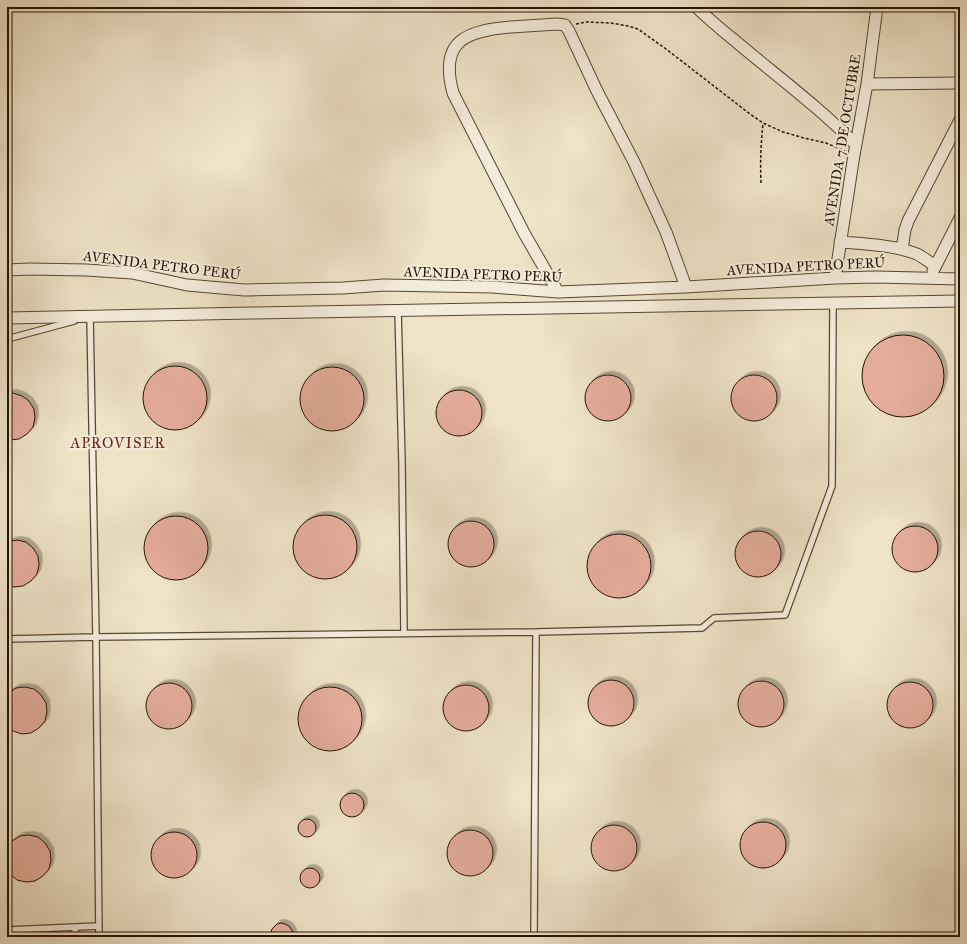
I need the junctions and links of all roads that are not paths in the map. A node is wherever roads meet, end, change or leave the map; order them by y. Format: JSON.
{"nodes":[{"id":1,"x":696,"y":7,"type":"edge"},
{"id":2,"x":877,"y":7,"type":"edge"},
{"id":3,"x":960,"y":83,"type":"edge"},
{"id":4,"x":868,"y":84,"type":"junction"},
{"id":5,"x":960,"y":120,"type":"edge"},
{"id":6,"x":855,"y":150,"type":"junction"},
{"id":7,"x":960,"y":218,"type":"edge"},
{"id":8,"x":840,"y":242,"type":"junction"},
{"id":9,"x":902,"y":249,"type":"junction"},
{"id":10,"x":935,"y":266,"type":"junction"},
{"id":11,"x":7,"y":270,"type":"edge"},
{"id":12,"x":835,"y":278,"type":"junction"},
{"id":13,"x":929,"y":278,"type":"junction"},
{"id":14,"x":960,"y":279,"type":"edge"},
{"id":15,"x":686,"y":287,"type":"junction"},
{"id":16,"x":558,"y":292,"type":"junction"},
{"id":17,"x":960,"y":302,"type":"edge"},
{"id":18,"x":834,"y":303,"type":"junction"},
{"id":19,"x":398,"y":311,"type":"junction"},
{"id":20,"x":90,"y":316,"type":"junction"},
{"id":21,"x":7,"y":318,"type":"edge"},
{"id":22,"x":7,"y":339,"type":"edge"},
{"id":23,"x":536,"y":632,"type":"junction"},
{"id":24,"x":404,"y":633,"type":"junction"},
{"id":25,"x":96,"y":637,"type":"junction"},
{"id":26,"x":7,"y":640,"type":"edge"},
{"id":27,"x":99,"y":926,"type":"junction"},
{"id":28,"x":75,"y":927,"type":"junction"},
{"id":29,"x":7,"y":930,"type":"edge"},
{"id":30,"x":75,"y":937,"type":"edge"},
{"id":31,"x":99,"y":937,"type":"edge"},
{"id":32,"x":534,"y":937,"type":"edge"}],
"edges":[{"from":1,"to":6,"type":"street"},
{"from":2,"to":4,"type":"street","name":"AVENIDA 7 DE OCTUBRE"},
{"from":3,"to":4,"type":"street"},
{"from":4,"to":6,"type":"street","name":"AVENIDA 7 DE OCTUBRE"},
{"from":5,"to":9,"type":"street"},
{"from":6,"to":8,"type":"street","name":"AVENIDA 7 DE OCTUBRE"},
{"from":7,"to":10,"type":"street"},
{"from":8,"to":9,"type":"street"},
{"from":8,"to":12,"type":"street","name":"AVENIDA 7 DE OCTUBRE"},
{"from":9,"to":10,"type":"street"},
{"from":10,"to":13,"type":"street"},
{"from":11,"to":16,"type":"street","name":"AVENIDA PETRO PERÚ"},
{"from":12,"to":13,"type":"street","name":"AVENIDA PETRO PERÚ"},
{"from":12,"to":15,"type":"street","name":"AVENIDA PETRO PERÚ"},
{"from":13,"to":14,"type":"street","name":"AVENIDA PETRO PERÚ"},
{"from":15,"to":16,"type":"street","name":"AVENIDA PETRO PERÚ"},
{"from":15,"to":16,"type":"street"},
{"from":17,"to":18,"type":"street"},
{"from":18,"to":19,"type":"street"},
{"from":18,"to":23,"type":"lane"},
{"from":19,"to":20,"type":"street"},
{"from":19,"to":24,"type":"lane"},
{"from":20,"to":21,"type":"street"},
{"from":20,"to":22,"type":"lane"},
{"from":20,"to":25,"type":"lane"},
{"from":23,"to":24,"type":"lane"},
{"from":23,"to":32,"type":"lane"},
{"from":24,"to":25,"type":"lane"},
{"from":25,"to":26,"type":"lane"},
{"from":25,"to":27,"type":"lane"},
{"from":27,"to":28,"type":"lane"},
{"from":27,"to":31,"type":"lane"},
{"from":28,"to":29,"type":"lane"},
{"from":28,"to":30,"type":"lane"}]}
